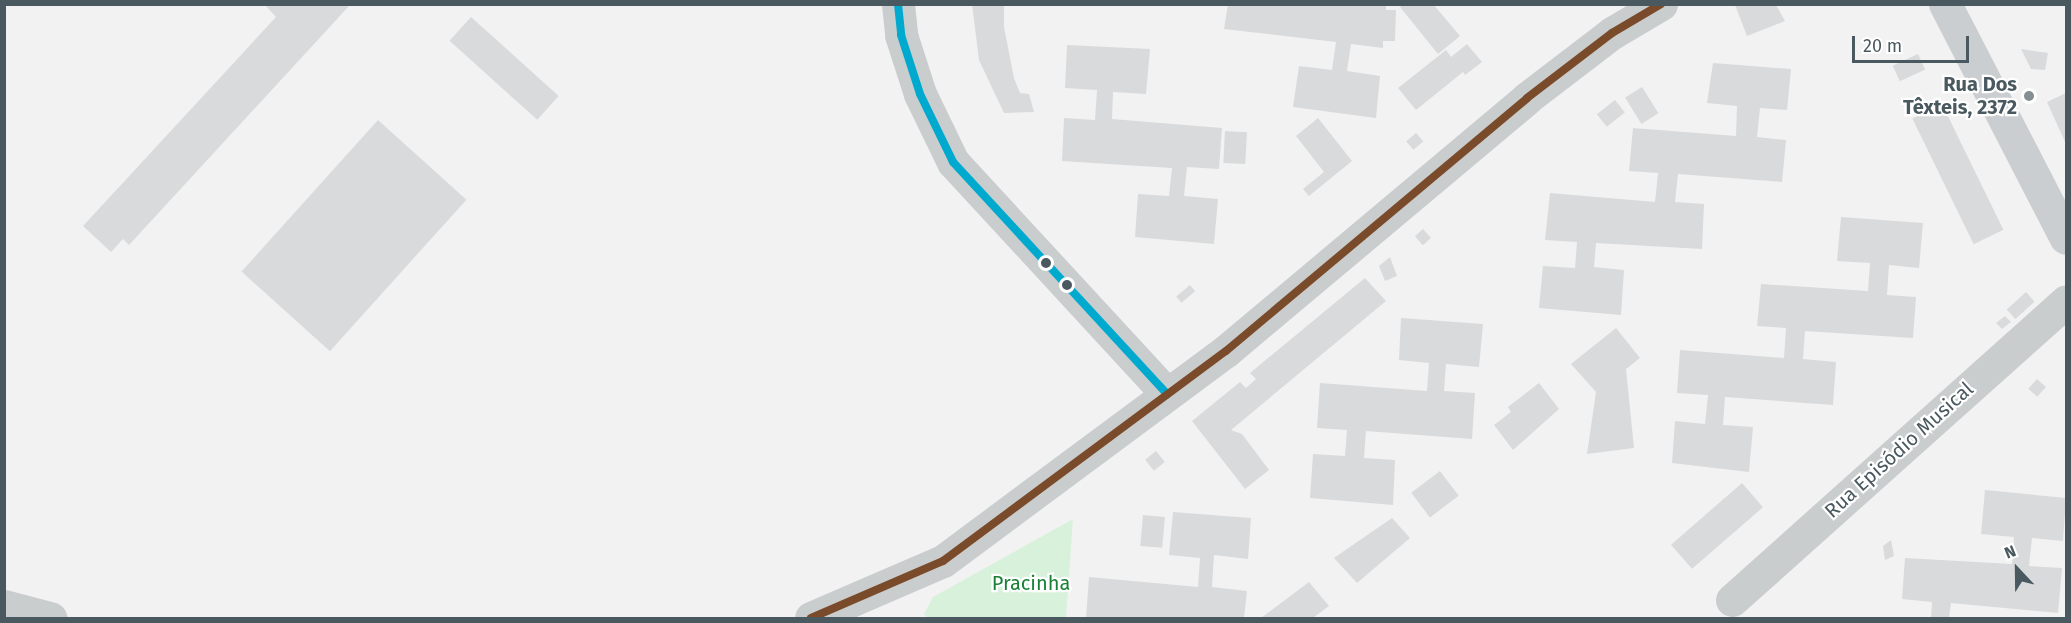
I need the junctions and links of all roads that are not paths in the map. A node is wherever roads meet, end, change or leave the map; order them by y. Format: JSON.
{"nodes":[{"id":1,"x":898,"y":4,"type":"edge"},
{"id":2,"x":1661,"y":4,"type":"edge"},
{"id":3,"x":1945,"y":4,"type":"edge"},
{"id":4,"x":2067,"y":238,"type":"edge"},
{"id":5,"x":2067,"y":301,"type":"edge"},
{"id":6,"x":1167,"y":394,"type":"junction"},
{"id":7,"x":1732,"y":600,"type":"dead end"},
{"id":8,"x":4,"y":606,"type":"edge"},
{"id":9,"x":50,"y":618,"type":"edge"},
{"id":10,"x":811,"y":618,"type":"edge"}],
"edges":[{"from":1,"to":6,"type":"street"},
{"from":2,"to":6,"type":"street"},
{"from":3,"to":4,"type":"street"},
{"from":5,"to":7,"type":"street","name":"Rua Episódio Musical"},
{"from":6,"to":10,"type":"street"},
{"from":8,"to":9,"type":"street"}]}
